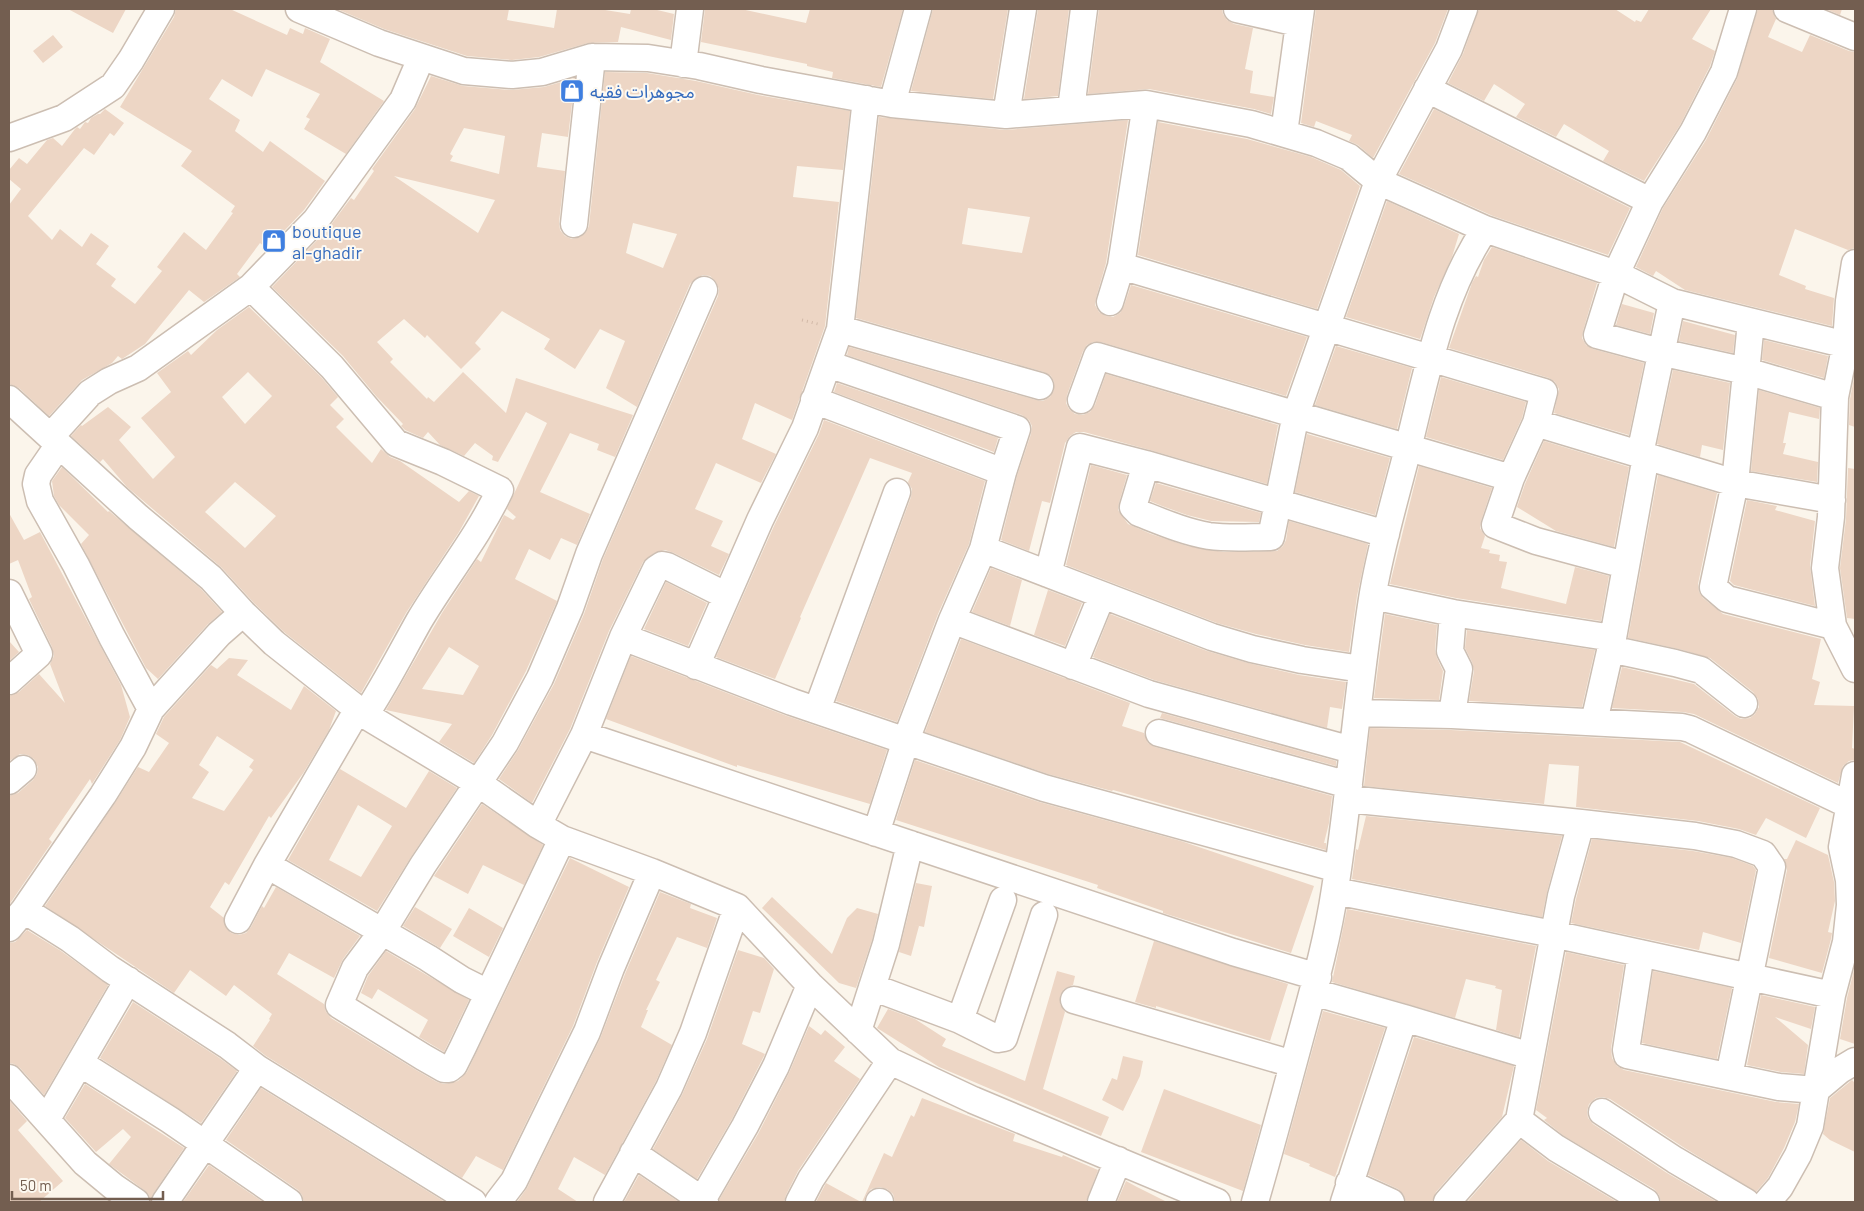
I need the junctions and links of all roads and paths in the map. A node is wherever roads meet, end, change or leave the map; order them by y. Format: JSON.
{"nodes":[{"id":1,"x":161,"y":9,"type":"edge"},
{"id":2,"x":299,"y":9,"type":"edge"},
{"id":3,"x":690,"y":9,"type":"edge"},
{"id":4,"x":918,"y":9,"type":"edge"},
{"id":5,"x":1023,"y":9,"type":"edge"},
{"id":6,"x":1084,"y":9,"type":"edge"},
{"id":7,"x":1237,"y":9,"type":"edge"},
{"id":8,"x":1464,"y":9,"type":"edge"},
{"id":9,"x":1743,"y":9,"type":"edge"},
{"id":10,"x":1787,"y":9,"type":"edge"},
{"id":11,"x":1300,"y":16,"type":"edge"},
{"id":12,"x":1855,"y":36,"type":"edge"},
{"id":13,"x":592,"y":57,"type":"junction"},
{"id":14,"x":422,"y":58,"type":"junction"},
{"id":15,"x":683,"y":64,"type":"junction"},
{"id":16,"x":1427,"y":90,"type":"junction"},
{"id":17,"x":866,"y":99,"type":"junction"},
{"id":18,"x":892,"y":104,"type":"junction"},
{"id":19,"x":1146,"y":104,"type":"junction"},
{"id":20,"x":1071,"y":109,"type":"junction"},
{"id":21,"x":1006,"y":115,"type":"junction"},
{"id":22,"x":1284,"y":133,"type":"junction"},
{"id":23,"x":9,"y":138,"type":"edge"},
{"id":24,"x":1378,"y":181,"type":"junction"},
{"id":25,"x":1650,"y":201,"type":"junction"},
{"id":26,"x":574,"y":224,"type":"dead end"},
{"id":27,"x":1485,"y":229,"type":"junction"},
{"id":28,"x":1855,"y":263,"type":"edge"},
{"id":29,"x":1121,"y":266,"type":"junction"},
{"id":30,"x":1616,"y":274,"type":"junction"},
{"id":31,"x":251,"y":287,"type":"junction"},
{"id":32,"x":704,"y":290,"type":"dead end"},
{"id":33,"x":1110,"y":302,"type":"dead end"},
{"id":34,"x":1672,"y":302,"type":"junction"},
{"id":35,"x":1751,"y":322,"type":"junction"},
{"id":36,"x":1326,"y":327,"type":"junction"},
{"id":37,"x":840,"y":330,"type":"junction"},
{"id":38,"x":1850,"y":345,"type":"edge"},
{"id":39,"x":1660,"y":352,"type":"junction"},
{"id":40,"x":1430,"y":358,"type":"junction"},
{"id":41,"x":828,"y":364,"type":"junction"},
{"id":42,"x":1746,"y":371,"type":"junction"},
{"id":43,"x":1040,"y":386,"type":"dead end"},
{"id":44,"x":1835,"y":397,"type":"junction"},
{"id":45,"x":9,"y":399,"type":"edge"},
{"id":46,"x":814,"y":400,"type":"junction"},
{"id":47,"x":1081,"y":400,"type":"dead end"},
{"id":48,"x":1296,"y":414,"type":"junction"},
{"id":49,"x":1536,"y":423,"type":"junction"},
{"id":50,"x":54,"y":440,"type":"junction"},
{"id":51,"x":1408,"y":448,"type":"junction"},
{"id":52,"x":1643,"y":455,"type":"junction"},
{"id":53,"x":1146,"y":464,"type":"junction"},
{"id":54,"x":1003,"y":472,"type":"junction"},
{"id":55,"x":1511,"y":478,"type":"junction"},
{"id":56,"x":1736,"y":483,"type":"junction"},
{"id":57,"x":897,"y":492,"type":"dead end"},
{"id":58,"x":1832,"y":500,"type":"junction"},
{"id":59,"x":1279,"y":504,"type":"junction"},
{"id":60,"x":1386,"y":534,"type":"junction"},
{"id":61,"x":983,"y":549,"type":"junction"},
{"id":62,"x":1625,"y":566,"type":"junction"},
{"id":63,"x":1048,"y":574,"type":"junction"},
{"id":64,"x":9,"y":593,"type":"edge"},
{"id":65,"x":726,"y":595,"type":"junction"},
{"id":66,"x":1102,"y":595,"type":"junction"},
{"id":67,"x":1373,"y":596,"type":"junction"},
{"id":68,"x":243,"y":613,"type":"junction"},
{"id":69,"x":1453,"y":613,"type":"junction"},
{"id":70,"x":952,"y":620,"type":"junction"},
{"id":71,"x":1833,"y":626,"type":"junction"},
{"id":72,"x":623,"y":637,"type":"junction"},
{"id":73,"x":1612,"y":643,"type":"junction"},
{"id":74,"x":696,"y":666,"type":"junction"},
{"id":75,"x":1074,"y":666,"type":"junction"},
{"id":76,"x":1362,"y":669,"type":"junction"},
{"id":77,"x":1855,"y":669,"type":"edge"},
{"id":78,"x":9,"y":681,"type":"edge"},
{"id":79,"x":1744,"y":704,"type":"dead end"},
{"id":80,"x":151,"y":709,"type":"junction"},
{"id":81,"x":817,"y":710,"type":"junction"},
{"id":82,"x":362,"y":712,"type":"junction"},
{"id":83,"x":1357,"y":713,"type":"junction"},
{"id":84,"x":1452,"y":715,"type":"junction"},
{"id":85,"x":1594,"y":722,"type":"junction"},
{"id":86,"x":1159,"y":733,"type":"dead end"},
{"id":87,"x":584,"y":735,"type":"junction"},
{"id":88,"x":906,"y":740,"type":"junction"},
{"id":89,"x":1352,"y":750,"type":"junction"},
{"id":90,"x":1855,"y":774,"type":"edge"},
{"id":91,"x":478,"y":783,"type":"junction"},
{"id":92,"x":1348,"y":792,"type":"junction"},
{"id":93,"x":1850,"y":806,"type":"junction"},
{"id":94,"x":1581,"y":823,"type":"junction"},
{"id":95,"x":538,"y":825,"type":"junction"},
{"id":96,"x":876,"y":833,"type":"junction"},
{"id":97,"x":562,"y":839,"type":"junction"},
{"id":98,"x":910,"y":844,"type":"junction"},
{"id":99,"x":267,"y":865,"type":"junction"},
{"id":100,"x":652,"y":872,"type":"junction"},
{"id":101,"x":1336,"y":880,"type":"junction"},
{"id":102,"x":1003,"y":900,"type":"dead end"},
{"id":103,"x":737,"y":907,"type":"junction"},
{"id":104,"x":1044,"y":915,"type":"dead end"},
{"id":105,"x":16,"y":919,"type":"edge"},
{"id":106,"x":238,"y":920,"type":"dead end"},
{"id":107,"x":382,"y":932,"type":"junction"},
{"id":108,"x":1553,"y":934,"type":"junction"},
{"id":109,"x":1641,"y":953,"type":"junction"},
{"id":110,"x":1748,"y":976,"type":"junction"},
{"id":111,"x":128,"y":980,"type":"junction"},
{"id":112,"x":1316,"y":984,"type":"junction"},
{"id":113,"x":810,"y":986,"type":"junction"},
{"id":114,"x":872,"y":988,"type":"junction"},
{"id":115,"x":488,"y":993,"type":"junction"},
{"id":116,"x":1832,"y":995,"type":"junction"},
{"id":117,"x":1074,"y":1000,"type":"dead end"},
{"id":118,"x":1404,"y":1018,"type":"junction"},
{"id":119,"x":960,"y":1020,"type":"junction"},
{"id":120,"x":858,"y":1031,"type":"junction"},
{"id":121,"x":1531,"y":1056,"type":"junction"},
{"id":122,"x":890,"y":1061,"type":"junction"},
{"id":123,"x":1855,"y":1061,"type":"edge"},
{"id":124,"x":80,"y":1063,"type":"junction"},
{"id":125,"x":1293,"y":1064,"type":"junction"},
{"id":126,"x":257,"y":1068,"type":"junction"},
{"id":127,"x":1729,"y":1076,"type":"junction"},
{"id":128,"x":9,"y":1078,"type":"edge"},
{"id":129,"x":1816,"y":1090,"type":"junction"},
{"id":130,"x":1602,"y":1112,"type":"dead end"},
{"id":131,"x":47,"y":1119,"type":"junction"},
{"id":132,"x":1519,"y":1120,"type":"junction"},
{"id":133,"x":205,"y":1145,"type":"junction"},
{"id":134,"x":634,"y":1153,"type":"junction"},
{"id":135,"x":1118,"y":1160,"type":"junction"},
{"id":136,"x":1346,"y":1193,"type":"edge"},
{"id":137,"x":136,"y":1202,"type":"edge"},
{"id":138,"x":165,"y":1202,"type":"edge"},
{"id":139,"x":289,"y":1202,"type":"edge"},
{"id":140,"x":473,"y":1202,"type":"edge"},
{"id":141,"x":498,"y":1202,"type":"edge"},
{"id":142,"x":607,"y":1202,"type":"edge"},
{"id":143,"x":703,"y":1202,"type":"edge"},
{"id":144,"x":799,"y":1202,"type":"edge"},
{"id":145,"x":1101,"y":1202,"type":"edge"},
{"id":146,"x":1217,"y":1202,"type":"edge"},
{"id":147,"x":1255,"y":1202,"type":"edge"},
{"id":148,"x":1391,"y":1202,"type":"edge"},
{"id":149,"x":1447,"y":1202,"type":"edge"},
{"id":150,"x":1646,"y":1202,"type":"edge"},
{"id":151,"x":1746,"y":1202,"type":"edge"},
{"id":152,"x":1767,"y":1202,"type":"edge"}],
"edges":[{"from":1,"to":23,"type":"street"},
{"from":2,"to":14,"type":"street"},
{"from":3,"to":15,"type":"street"},
{"from":4,"to":18,"type":"street"},
{"from":5,"to":21,"type":"street"},
{"from":6,"to":20,"type":"street"},
{"from":7,"to":11,"type":"street"},
{"from":8,"to":16,"type":"street"},
{"from":9,"to":25,"type":"street"},
{"from":10,"to":12,"type":"street"},
{"from":11,"to":22,"type":"street"},
{"from":13,"to":14,"type":"street"},
{"from":13,"to":15,"type":"street"},
{"from":13,"to":26,"type":"street"},
{"from":14,"to":31,"type":"street"},
{"from":15,"to":17,"type":"street"},
{"from":16,"to":24,"type":"street"},
{"from":16,"to":25,"type":"street"},
{"from":17,"to":18,"type":"street"},
{"from":17,"to":37,"type":"street"},
{"from":18,"to":21,"type":"street"},
{"from":19,"to":20,"type":"street"},
{"from":19,"to":22,"type":"street"},
{"from":19,"to":29,"type":"street"},
{"from":20,"to":21,"type":"street"},
{"from":22,"to":24,"type":"street"},
{"from":24,"to":27,"type":"street"},
{"from":24,"to":36,"type":"street"},
{"from":25,"to":30,"type":"street"},
{"from":27,"to":30,"type":"street"},
{"from":27,"to":40,"type":"street"},
{"from":28,"to":38,"type":"street"},
{"from":29,"to":33,"type":"street"},
{"from":29,"to":36,"type":"street"},
{"from":30,"to":34,"type":"street"},
{"from":30,"to":39,"type":"street"},
{"from":31,"to":50,"type":"street"},
{"from":31,"to":82,"type":"street"},
{"from":32,"to":91,"type":"street"},
{"from":34,"to":35,"type":"street"},
{"from":34,"to":39,"type":"street"},
{"from":35,"to":38,"type":"street"},
{"from":35,"to":42,"type":"street"},
{"from":36,"to":40,"type":"street"},
{"from":36,"to":48,"type":"street"},
{"from":37,"to":41,"type":"street"},
{"from":37,"to":43,"type":"street"},
{"from":38,"to":44,"type":"street"},
{"from":39,"to":42,"type":"street"},
{"from":39,"to":52,"type":"street"},
{"from":40,"to":49,"type":"street"},
{"from":40,"to":51,"type":"street"},
{"from":41,"to":46,"type":"street"},
{"from":41,"to":54,"type":"street"},
{"from":42,"to":44,"type":"street"},
{"from":42,"to":56,"type":"street"},
{"from":44,"to":58,"type":"street"},
{"from":45,"to":50,"type":"street"},
{"from":46,"to":54,"type":"street"},
{"from":46,"to":65,"type":"street"},
{"from":47,"to":48,"type":"street"},
{"from":48,"to":51,"type":"street"},
{"from":48,"to":59,"type":"street"},
{"from":49,"to":52,"type":"street"},
{"from":49,"to":55,"type":"street"},
{"from":50,"to":68,"type":"street"},
{"from":50,"to":80,"type":"street"},
{"from":51,"to":55,"type":"street"},
{"from":51,"to":60,"type":"street"},
{"from":52,"to":56,"type":"street"},
{"from":52,"to":62,"type":"street"},
{"from":53,"to":59,"type":"street"},
{"from":53,"to":59,"type":"street"},
{"from":53,"to":63,"type":"street"},
{"from":54,"to":61,"type":"street"},
{"from":55,"to":62,"type":"street"},
{"from":56,"to":58,"type":"street"},
{"from":56,"to":71,"type":"street"},
{"from":57,"to":81,"type":"street"},
{"from":58,"to":71,"type":"street"},
{"from":59,"to":60,"type":"street"},
{"from":60,"to":67,"type":"street"},
{"from":61,"to":63,"type":"street"},
{"from":61,"to":70,"type":"street"},
{"from":62,"to":73,"type":"street"},
{"from":63,"to":66,"type":"street"},
{"from":64,"to":78,"type":"street"},
{"from":65,"to":72,"type":"street"},
{"from":65,"to":74,"type":"street"},
{"from":66,"to":75,"type":"street"},
{"from":66,"to":76,"type":"street"},
{"from":67,"to":69,"type":"street"},
{"from":67,"to":76,"type":"street"},
{"from":68,"to":80,"type":"street"},
{"from":68,"to":82,"type":"street"},
{"from":69,"to":73,"type":"street"},
{"from":69,"to":84,"type":"street"},
{"from":70,"to":75,"type":"street"},
{"from":70,"to":88,"type":"street"},
{"from":71,"to":77,"type":"street"},
{"from":72,"to":74,"type":"street"},
{"from":72,"to":87,"type":"street"},
{"from":73,"to":79,"type":"street"},
{"from":73,"to":85,"type":"street"},
{"from":74,"to":81,"type":"street"},
{"from":75,"to":89,"type":"street"},
{"from":76,"to":83,"type":"street"},
{"from":80,"to":105,"type":"street"},
{"from":81,"to":88,"type":"street"},
{"from":82,"to":91,"type":"street"},
{"from":82,"to":99,"type":"street"},
{"from":83,"to":84,"type":"street"},
{"from":83,"to":89,"type":"street"},
{"from":84,"to":85,"type":"street"},
{"from":85,"to":93,"type":"street"},
{"from":86,"to":92,"type":"street"},
{"from":87,"to":95,"type":"street"},
{"from":87,"to":96,"type":"street"},
{"from":88,"to":96,"type":"street"},
{"from":88,"to":101,"type":"street"},
{"from":89,"to":92,"type":"street"},
{"from":90,"to":93,"type":"street"},
{"from":91,"to":95,"type":"street"},
{"from":91,"to":107,"type":"street"},
{"from":92,"to":94,"type":"street"},
{"from":92,"to":101,"type":"street"},
{"from":93,"to":116,"type":"street"},
{"from":94,"to":108,"type":"street"},
{"from":94,"to":110,"type":"street"},
{"from":95,"to":97,"type":"street"},
{"from":96,"to":98,"type":"street"},
{"from":97,"to":100,"type":"street"},
{"from":97,"to":115,"type":"street"},
{"from":98,"to":112,"type":"street"},
{"from":98,"to":114,"type":"street"},
{"from":99,"to":106,"type":"street"},
{"from":99,"to":107,"type":"street"},
{"from":100,"to":103,"type":"street"},
{"from":100,"to":141,"type":"street"},
{"from":101,"to":108,"type":"street"},
{"from":101,"to":112,"type":"street"},
{"from":102,"to":119,"type":"street"},
{"from":103,"to":113,"type":"street"},
{"from":103,"to":134,"type":"street"},
{"from":104,"to":119,"type":"street"},
{"from":105,"to":111,"type":"street"},
{"from":107,"to":115,"type":"street"},
{"from":107,"to":115,"type":"street"},
{"from":108,"to":109,"type":"street"},
{"from":108,"to":121,"type":"street"},
{"from":109,"to":110,"type":"street"},
{"from":109,"to":127,"type":"street"},
{"from":110,"to":116,"type":"street"},
{"from":110,"to":127,"type":"street"},
{"from":111,"to":124,"type":"street"},
{"from":111,"to":126,"type":"street"},
{"from":112,"to":118,"type":"street"},
{"from":112,"to":125,"type":"street"},
{"from":113,"to":120,"type":"street"},
{"from":113,"to":143,"type":"street"},
{"from":114,"to":119,"type":"street"},
{"from":114,"to":120,"type":"street"},
{"from":116,"to":129,"type":"street"},
{"from":117,"to":125,"type":"street"},
{"from":118,"to":121,"type":"street"},
{"from":118,"to":136,"type":"street"},
{"from":120,"to":122,"type":"street"},
{"from":121,"to":132,"type":"street"},
{"from":122,"to":135,"type":"street"},
{"from":122,"to":144,"type":"street"},
{"from":123,"to":129,"type":"street"},
{"from":124,"to":131,"type":"street"},
{"from":124,"to":133,"type":"street"},
{"from":125,"to":147,"type":"street"},
{"from":126,"to":133,"type":"street"},
{"from":126,"to":140,"type":"street"},
{"from":127,"to":129,"type":"street"},
{"from":128,"to":131,"type":"street"},
{"from":129,"to":152,"type":"street"},
{"from":130,"to":151,"type":"street"},
{"from":131,"to":137,"type":"street"},
{"from":132,"to":149,"type":"street"},
{"from":132,"to":150,"type":"street"},
{"from":133,"to":138,"type":"street"},
{"from":133,"to":139,"type":"street"},
{"from":134,"to":142,"type":"street"},
{"from":134,"to":143,"type":"street"},
{"from":135,"to":145,"type":"street"},
{"from":135,"to":146,"type":"street"},
{"from":136,"to":148,"type":"street"}]}
